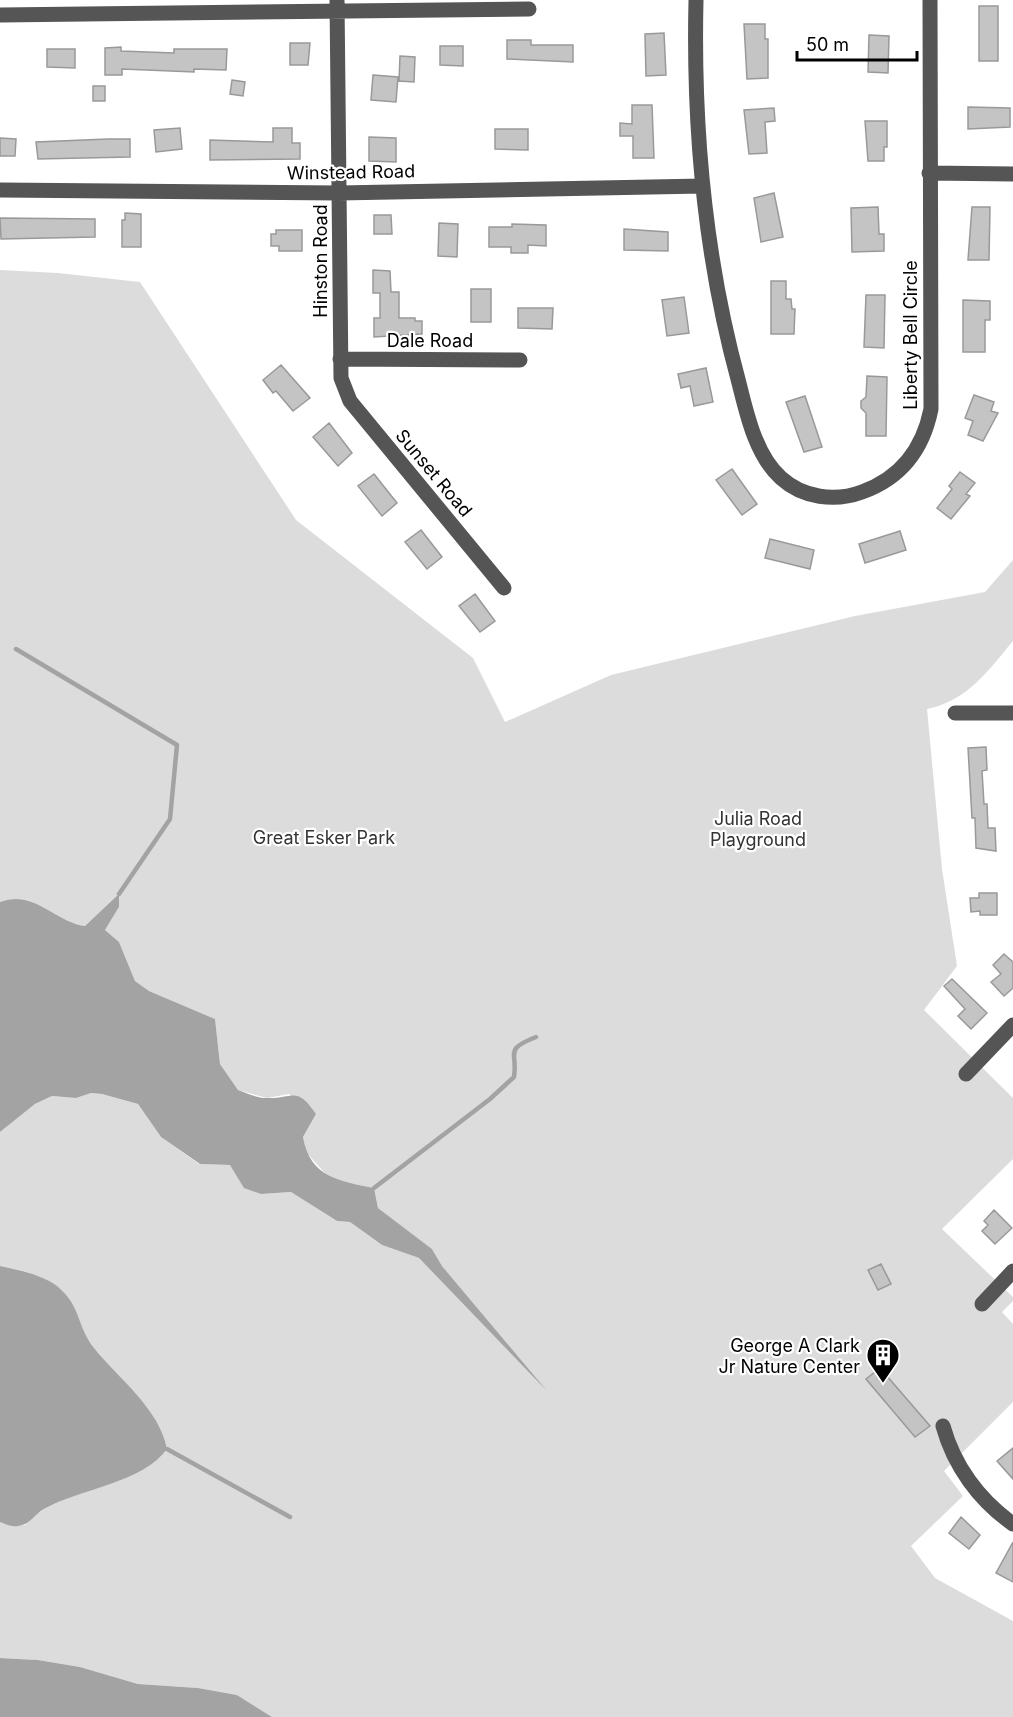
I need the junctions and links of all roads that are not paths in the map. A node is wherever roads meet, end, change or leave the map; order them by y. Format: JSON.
{"nodes":[{"id":1,"x":696,"y":0,"type":"edge"},
{"id":2,"x":930,"y":0,"type":"edge"},
{"id":3,"x":509,"y":5,"type":"edge"},
{"id":4,"x":337,"y":6,"type":"edge"},
{"id":5,"x":529,"y":9,"type":"dead end"},
{"id":6,"x":0,"y":15,"type":"edge"},
{"id":7,"x":929,"y":173,"type":"junction"},
{"id":8,"x":1013,"y":174,"type":"edge"},
{"id":9,"x":702,"y":186,"type":"junction"},
{"id":10,"x":0,"y":190,"type":"edge"},
{"id":11,"x":339,"y":193,"type":"junction"},
{"id":12,"x":340,"y":359,"type":"junction"},
{"id":13,"x":520,"y":360,"type":"dead end"},
{"id":14,"x":341,"y":378,"type":"joint"},
{"id":15,"x":504,"y":588,"type":"dead end"},
{"id":16,"x":1013,"y":712,"type":"edge"},
{"id":17,"x":955,"y":713,"type":"dead end"},
{"id":18,"x":1013,"y":1025,"type":"edge"},
{"id":19,"x":966,"y":1074,"type":"dead end"},
{"id":20,"x":1013,"y":1272,"type":"edge"},
{"id":21,"x":982,"y":1304,"type":"dead end"},
{"id":22,"x":943,"y":1426,"type":"dead end"},
{"id":23,"x":1013,"y":1524,"type":"edge"}],
"edges":[{"from":1,"to":9,"type":"street","name":"Liberty Bell Circle"},
{"from":2,"to":7,"type":"street","name":"Liberty Bell Circle"},
{"from":3,"to":4,"type":"street"},
{"from":3,"to":5,"type":"street"},
{"from":4,"to":6,"type":"street"},
{"from":4,"to":11,"type":"street","name":"Hinston Road"},
{"from":7,"to":8,"type":"street"},
{"from":7,"to":9,"type":"street","name":"Liberty Bell Circle"},
{"from":9,"to":11,"type":"street","name":"Winstead Road"},
{"from":10,"to":11,"type":"street","name":"Winstead Road"},
{"from":11,"to":12,"type":"street","name":"Hinston Road"},
{"from":12,"to":13,"type":"street","name":"Dale Road"},
{"from":12,"to":14,"type":"street","name":"Hinston Road"},
{"from":14,"to":15,"type":"street","name":"Sunset Road"},
{"from":16,"to":17,"type":"street"},
{"from":18,"to":19,"type":"street"},
{"from":20,"to":21,"type":"street"},
{"from":22,"to":23,"type":"street"}]}
